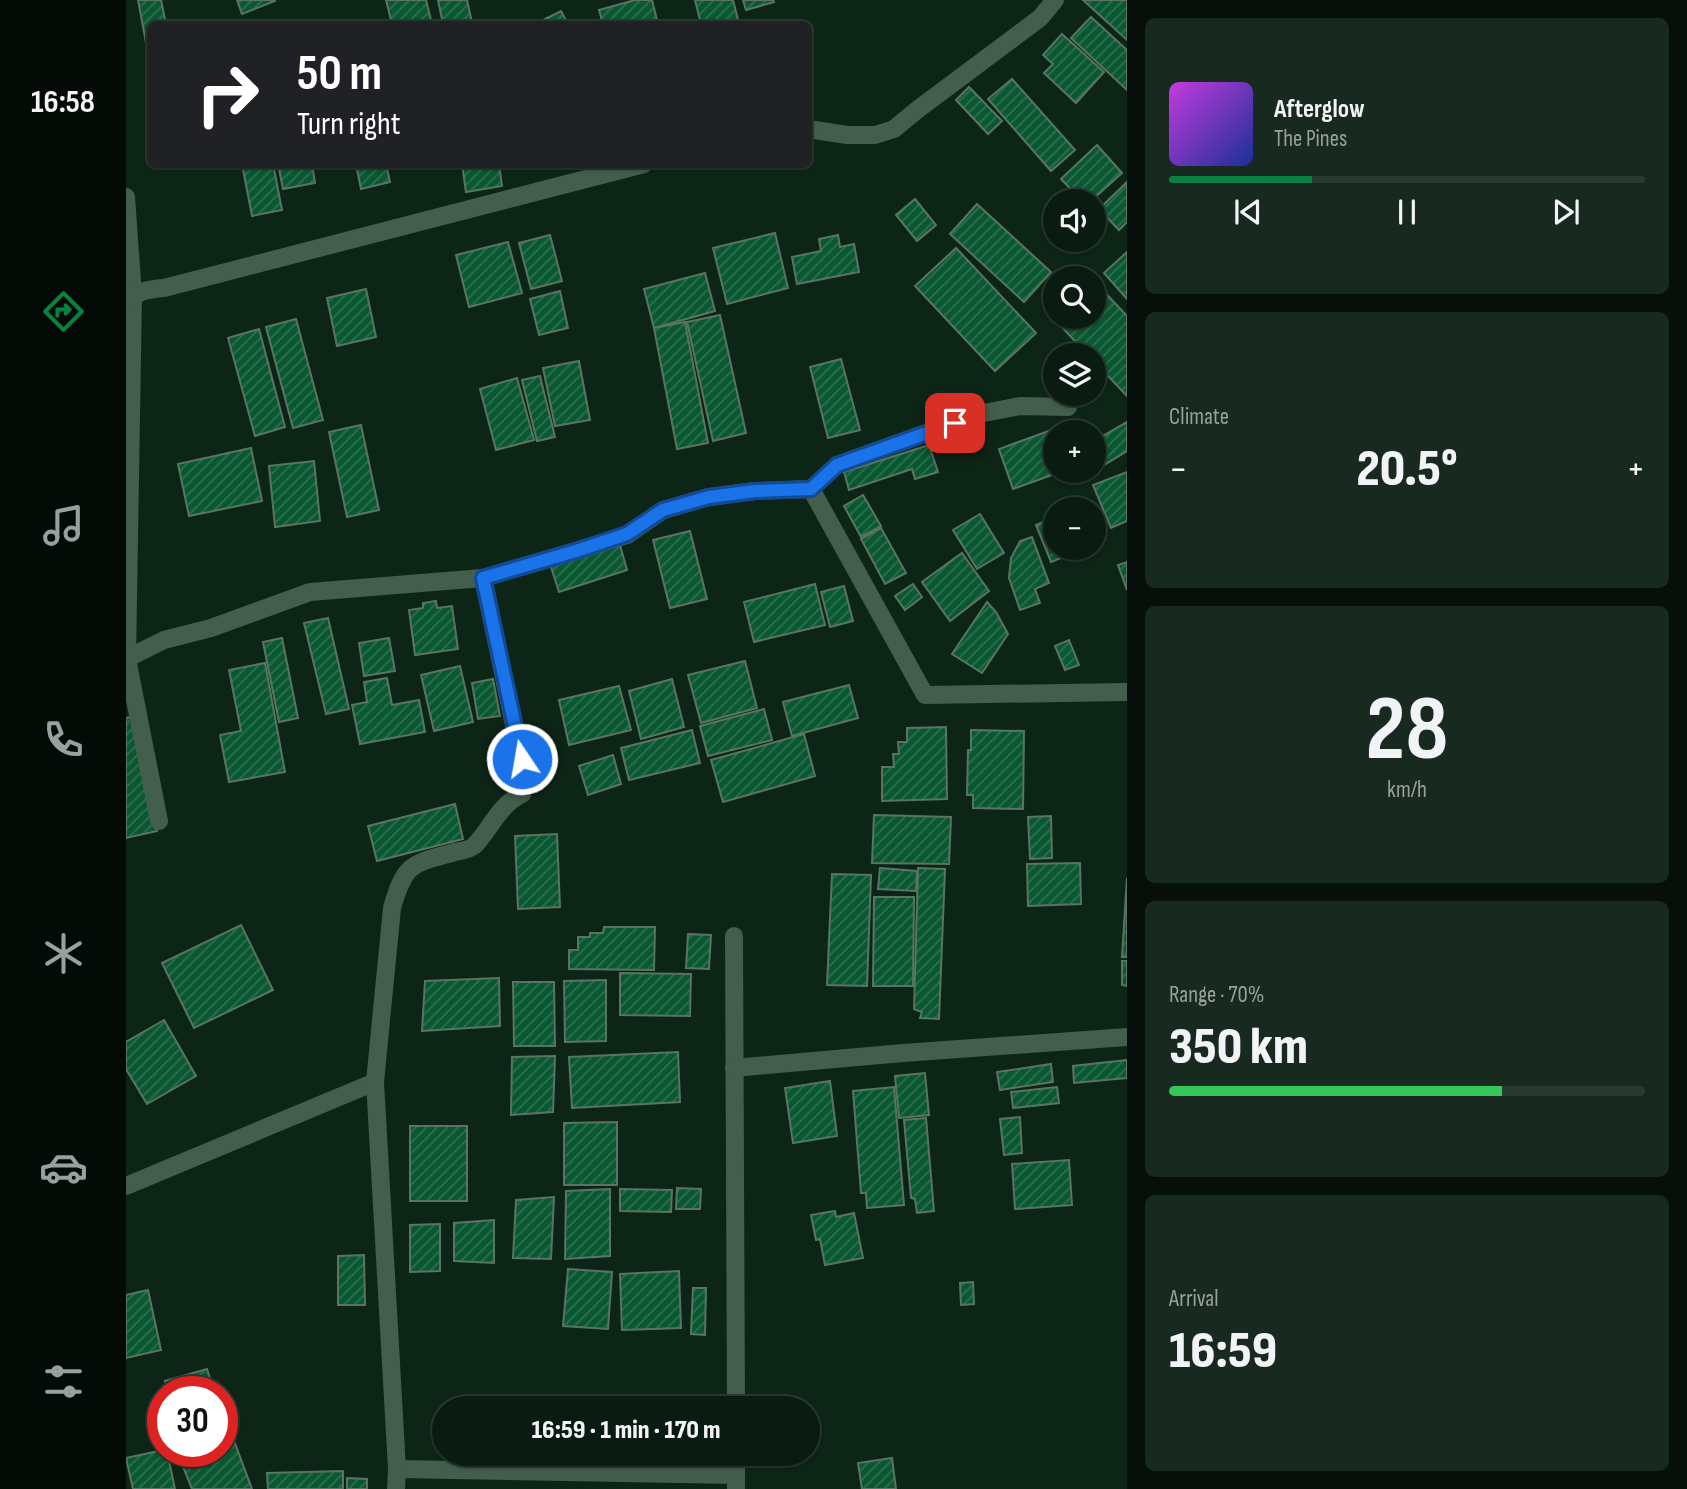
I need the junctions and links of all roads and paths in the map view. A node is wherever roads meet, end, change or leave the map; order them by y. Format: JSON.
{"nodes":[{"id":1,"x":1055,"y":0,"type":"edge"},
{"id":2,"x":812,"y":129,"type":"edge"},
{"id":3,"x":628,"y":168,"type":"edge"},
{"id":4,"x":126,"y":197,"type":"edge"},
{"id":5,"x":129,"y":299,"type":"edge"},
{"id":6,"x":1068,"y":407,"type":"dead end"},
{"id":7,"x":811,"y":489,"type":"junction"},
{"id":8,"x":483,"y":578,"type":"junction"},
{"id":9,"x":127,"y":659,"type":"edge"},
{"id":10,"x":1127,"y":692,"type":"edge"},
{"id":11,"x":159,"y":821,"type":"dead end"},
{"id":12,"x":734,"y":936,"type":"dead end"},
{"id":13,"x":1127,"y":1037,"type":"edge"},
{"id":14,"x":734,"y":1069,"type":"junction"},
{"id":15,"x":375,"y":1082,"type":"junction"},
{"id":16,"x":126,"y":1186,"type":"edge"},
{"id":17,"x":736,"y":1396,"type":"edge"},
{"id":18,"x":397,"y":1469,"type":"junction"},
{"id":19,"x":736,"y":1482,"type":"edge"},
{"id":20,"x":396,"y":1489,"type":"edge"}],
"edges":[{"from":1,"to":2,"type":"street"},
{"from":3,"to":5,"type":"street"},
{"from":4,"to":5,"type":"street"},
{"from":5,"to":9,"type":"street"},
{"from":6,"to":7,"type":"street"},
{"from":7,"to":8,"type":"street"},
{"from":7,"to":10,"type":"street"},
{"from":8,"to":9,"type":"street"},
{"from":8,"to":15,"type":"street"},
{"from":9,"to":11,"type":"street"},
{"from":12,"to":14,"type":"street"},
{"from":13,"to":14,"type":"street"},
{"from":14,"to":17,"type":"street"},
{"from":15,"to":16,"type":"street"},
{"from":15,"to":18,"type":"street"},
{"from":18,"to":19,"type":"street"},
{"from":18,"to":20,"type":"street"}]}
